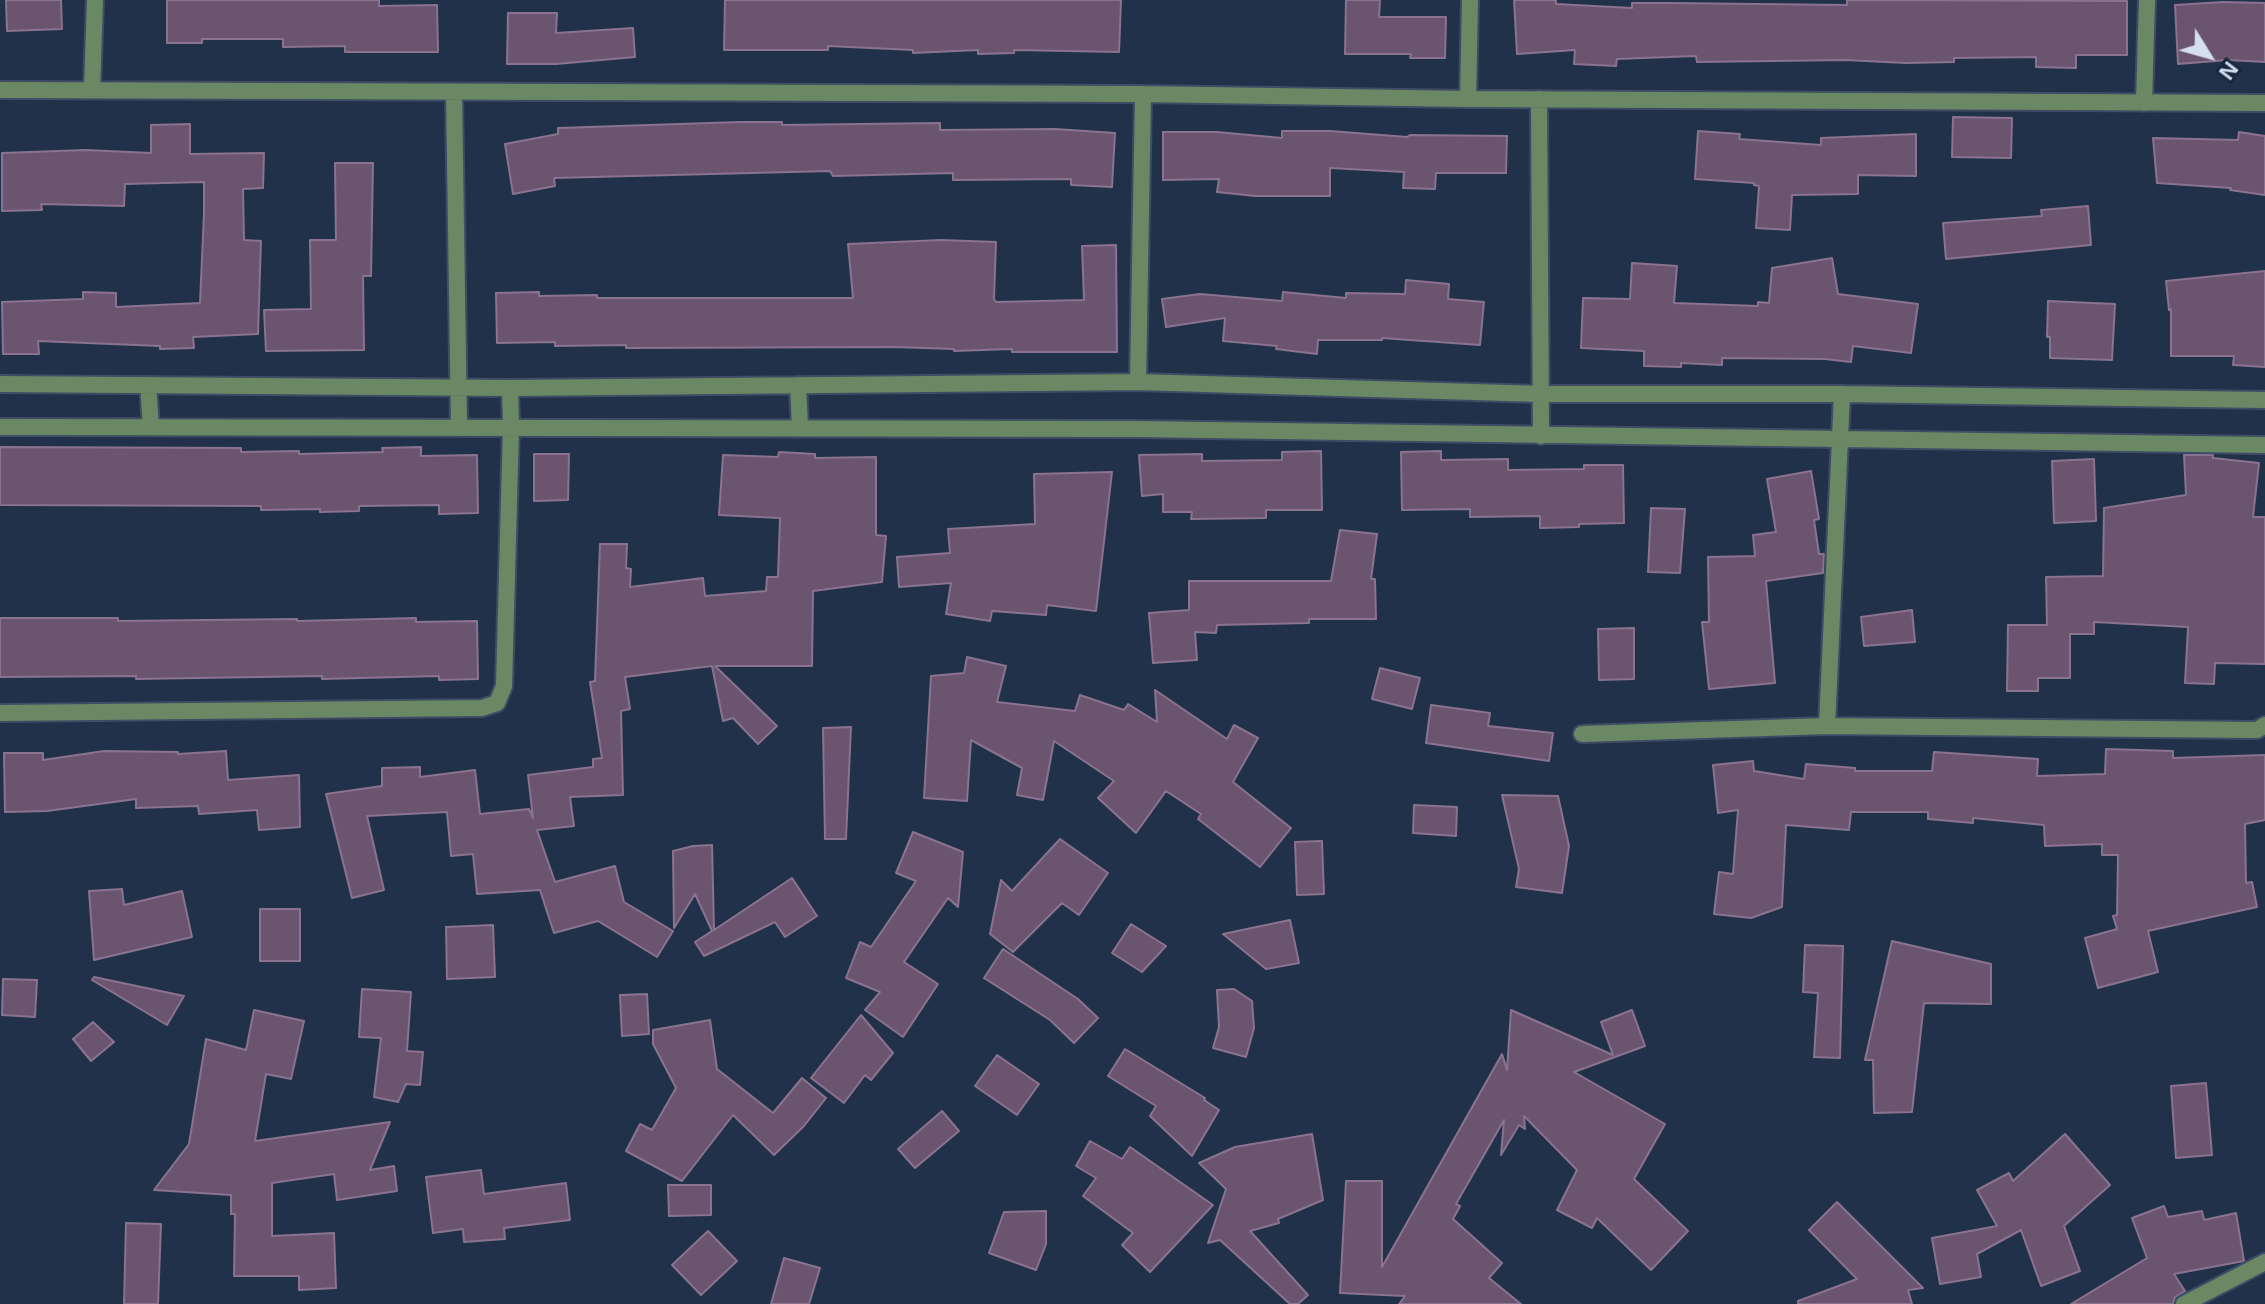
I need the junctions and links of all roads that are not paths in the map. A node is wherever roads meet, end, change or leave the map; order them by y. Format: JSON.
{"nodes":[{"id":1,"x":95,"y":0,"type":"edge"},
{"id":2,"x":1470,"y":0,"type":"edge"},
{"id":3,"x":2147,"y":0,"type":"edge"},
{"id":4,"x":0,"y":90,"type":"edge"},
{"id":5,"x":92,"y":90,"type":"junction"},
{"id":6,"x":454,"y":93,"type":"junction"},
{"id":7,"x":1143,"y":94,"type":"junction"},
{"id":8,"x":1468,"y":99,"type":"junction"},
{"id":9,"x":1539,"y":99,"type":"junction"},
{"id":10,"x":2144,"y":103,"type":"junction"},
{"id":11,"x":2265,"y":103,"type":"edge"},
{"id":12,"x":1138,"y":382,"type":"junction"},
{"id":13,"x":0,"y":384,"type":"edge"},
{"id":14,"x":148,"y":385,"type":"junction"},
{"id":15,"x":798,"y":385,"type":"junction"},
{"id":16,"x":458,"y":387,"type":"junction"},
{"id":17,"x":510,"y":388,"type":"junction"},
{"id":18,"x":1541,"y":394,"type":"junction"},
{"id":19,"x":1842,"y":394,"type":"junction"},
{"id":20,"x":2265,"y":400,"type":"edge"},
{"id":21,"x":459,"y":426,"type":"junction"},
{"id":22,"x":511,"y":426,"type":"junction"},
{"id":23,"x":0,"y":427,"type":"edge"},
{"id":24,"x":151,"y":427,"type":"junction"},
{"id":25,"x":800,"y":427,"type":"junction"},
{"id":26,"x":1541,"y":436,"type":"junction"},
{"id":27,"x":1839,"y":441,"type":"junction"},
{"id":28,"x":2265,"y":445,"type":"edge"},
{"id":29,"x":0,"y":713,"type":"edge"},
{"id":30,"x":2265,"y":725,"type":"edge"},
{"id":31,"x":1827,"y":726,"type":"junction"},
{"id":32,"x":1582,"y":734,"type":"dead end"},
{"id":33,"x":2265,"y":1262,"type":"edge"},
{"id":34,"x":2184,"y":1304,"type":"edge"}],
"edges":[{"from":1,"to":5,"type":"street"},
{"from":2,"to":8,"type":"street"},
{"from":3,"to":10,"type":"street"},
{"from":4,"to":5,"type":"street"},
{"from":5,"to":6,"type":"street"},
{"from":6,"to":7,"type":"street"},
{"from":6,"to":16,"type":"street"},
{"from":7,"to":8,"type":"street"},
{"from":7,"to":12,"type":"street"},
{"from":8,"to":9,"type":"street"},
{"from":9,"to":10,"type":"street"},
{"from":9,"to":18,"type":"street"},
{"from":10,"to":11,"type":"street"},
{"from":12,"to":15,"type":"street"},
{"from":12,"to":18,"type":"street"},
{"from":13,"to":14,"type":"street"},
{"from":14,"to":16,"type":"street"},
{"from":14,"to":24,"type":"street"},
{"from":15,"to":17,"type":"street"},
{"from":15,"to":25,"type":"street"},
{"from":16,"to":17,"type":"street"},
{"from":16,"to":21,"type":"street"},
{"from":17,"to":22,"type":"street"},
{"from":18,"to":19,"type":"street"},
{"from":18,"to":26,"type":"street"},
{"from":19,"to":20,"type":"street"},
{"from":19,"to":27,"type":"street"},
{"from":21,"to":22,"type":"street"},
{"from":21,"to":24,"type":"street"},
{"from":22,"to":25,"type":"street"},
{"from":22,"to":29,"type":"street"},
{"from":23,"to":24,"type":"street"},
{"from":25,"to":26,"type":"street"},
{"from":26,"to":27,"type":"street"},
{"from":27,"to":28,"type":"street"},
{"from":27,"to":31,"type":"street"},
{"from":30,"to":31,"type":"street"},
{"from":31,"to":32,"type":"street"},
{"from":33,"to":34,"type":"street"}]}
